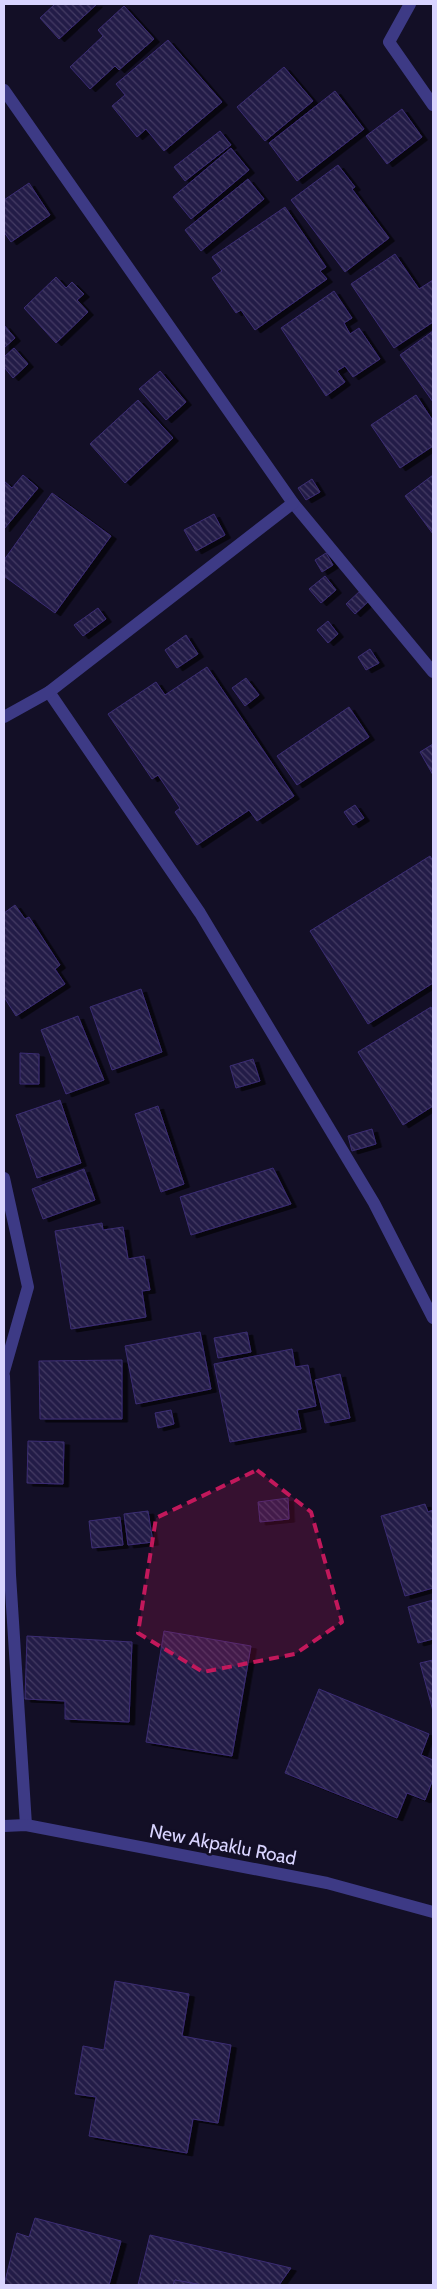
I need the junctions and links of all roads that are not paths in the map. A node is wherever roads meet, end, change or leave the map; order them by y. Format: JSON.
{"nodes":[{"id":1,"x":410,"y":4,"type":"edge"},
{"id":2,"x":4,"y":90,"type":"edge"},
{"id":3,"x":433,"y":105,"type":"edge"},
{"id":4,"x":293,"y":503,"type":"junction"},
{"id":5,"x":433,"y":672,"type":"edge"},
{"id":6,"x":49,"y":692,"type":"junction"},
{"id":7,"x":4,"y":718,"type":"edge"},
{"id":8,"x":4,"y":1178,"type":"edge"},
{"id":9,"x":433,"y":1318,"type":"edge"},
{"id":10,"x":4,"y":1371,"type":"edge"},
{"id":11,"x":4,"y":1376,"type":"edge"},
{"id":12,"x":26,"y":1825,"type":"junction"},
{"id":13,"x":4,"y":1826,"type":"edge"},
{"id":14,"x":433,"y":1912,"type":"edge"}],
"edges":[{"from":1,"to":3,"type":"street"},
{"from":2,"to":4,"type":"street"},
{"from":4,"to":5,"type":"street"},
{"from":4,"to":6,"type":"street"},
{"from":6,"to":7,"type":"street"},
{"from":6,"to":9,"type":"street"},
{"from":8,"to":10,"type":"street"},
{"from":11,"to":12,"type":"street"},
{"from":12,"to":13,"type":"street","name":"New Akpaklu Road"},
{"from":12,"to":14,"type":"street","name":"New Akpaklu Road"}]}
